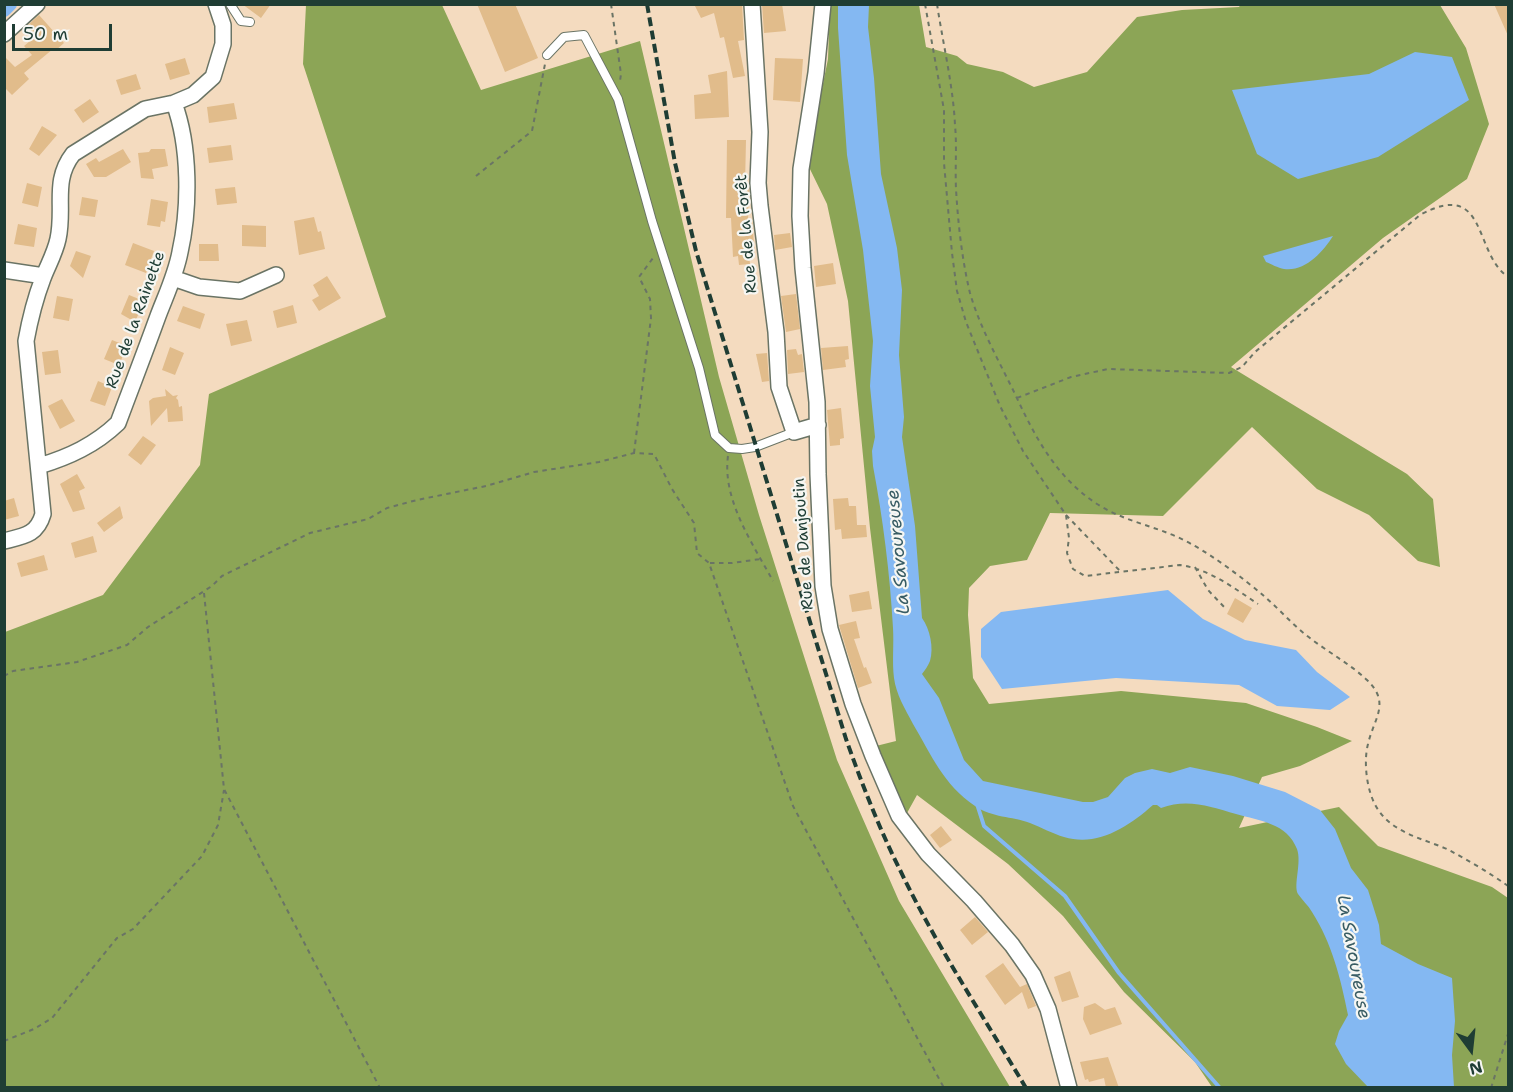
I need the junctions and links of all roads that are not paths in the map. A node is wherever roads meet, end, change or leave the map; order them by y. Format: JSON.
{"nodes":[{"id":1,"x":37,"y":4,"type":"edge"},
{"id":2,"x":216,"y":4,"type":"edge"},
{"id":3,"x":230,"y":4,"type":"edge"},
{"id":4,"x":752,"y":4,"type":"edge"},
{"id":5,"x":823,"y":4,"type":"edge"},
{"id":6,"x":250,"y":22,"type":"dead end"},
{"id":7,"x":4,"y":34,"type":"edge"},
{"id":8,"x":547,"y":55,"type":"road end"},
{"id":9,"x":174,"y":103,"type":"junction"},
{"id":10,"x":4,"y":270,"type":"edge"},
{"id":11,"x":276,"y":275,"type":"dead end"},
{"id":12,"x":44,"y":276,"type":"junction"},
{"id":13,"x":173,"y":278,"type":"junction"},
{"id":14,"x":818,"y":425,"type":"junction"},
{"id":15,"x":794,"y":432,"type":"junction"},
{"id":16,"x":39,"y":466,"type":"junction"},
{"id":17,"x":4,"y":541,"type":"edge"},
{"id":18,"x":1069,"y":1088,"type":"edge"}],
"edges":[{"from":1,"to":7,"type":"street"},
{"from":2,"to":9,"type":"street"},
{"from":3,"to":6,"type":"lane"},
{"from":4,"to":15,"type":"street","name":"Rue de la Forêt"},
{"from":5,"to":14,"type":"street","name":"Rue de Danjoutin"},
{"from":8,"to":15,"type":"lane"},
{"from":9,"to":12,"type":"street"},
{"from":9,"to":13,"type":"street","name":"Rue de la Rainette"},
{"from":10,"to":12,"type":"street"},
{"from":11,"to":13,"type":"street"},
{"from":12,"to":16,"type":"street"},
{"from":13,"to":16,"type":"street","name":"Rue de la Rainette"},
{"from":14,"to":15,"type":"street"},
{"from":14,"to":18,"type":"street","name":"Rue de Danjoutin"},
{"from":16,"to":17,"type":"street"}]}
